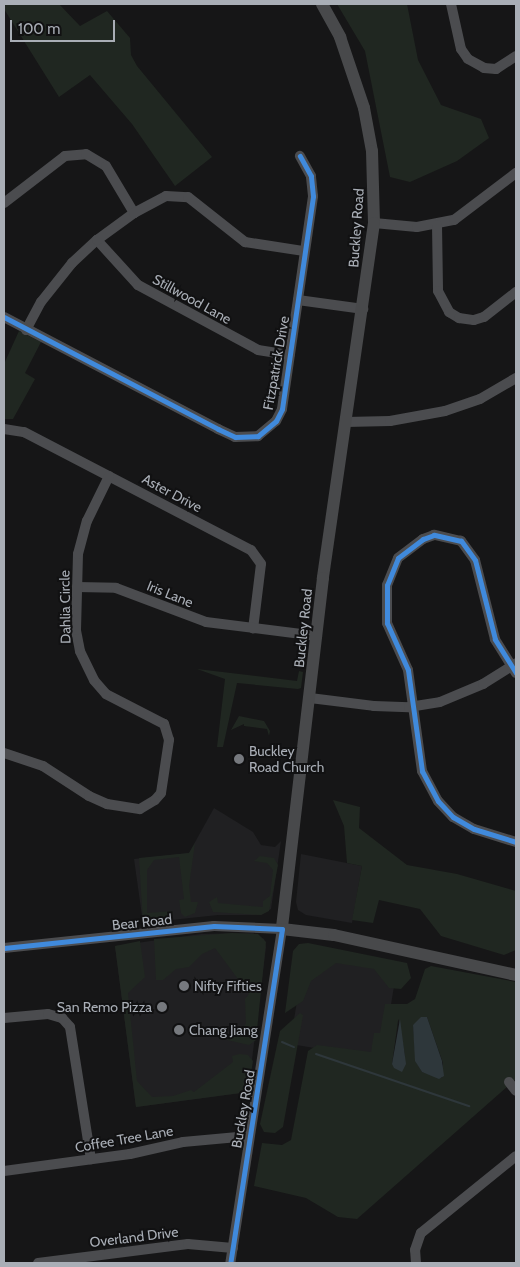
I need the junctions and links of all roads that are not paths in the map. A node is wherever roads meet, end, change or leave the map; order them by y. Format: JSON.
{"nodes":[{"id":1,"x":322,"y":4,"type":"edge"},
{"id":2,"x":451,"y":4,"type":"edge"},
{"id":3,"x":516,"y":56,"type":"edge"},
{"id":4,"x":300,"y":156,"type":"dead end"},
{"id":5,"x":516,"y":173,"type":"edge"},
{"id":6,"x":4,"y":203,"type":"edge"},
{"id":7,"x":134,"y":213,"type":"junction"},
{"id":8,"x":374,"y":223,"type":"junction"},
{"id":9,"x":437,"y":226,"type":"junction"},
{"id":10,"x":97,"y":240,"type":"junction"},
{"id":11,"x":304,"y":251,"type":"junction"},
{"id":12,"x":516,"y":292,"type":"edge"},
{"id":13,"x":298,"y":300,"type":"junction"},
{"id":14,"x":363,"y":309,"type":"junction"},
{"id":15,"x":4,"y":317,"type":"edge"},
{"id":16,"x":26,"y":330,"type":"junction"},
{"id":17,"x":290,"y":354,"type":"junction"},
{"id":18,"x":516,"y":378,"type":"edge"},
{"id":19,"x":346,"y":422,"type":"junction"},
{"id":20,"x":4,"y":429,"type":"edge"},
{"id":21,"x":109,"y":476,"type":"junction"},
{"id":22,"x":77,"y":587,"type":"junction"},
{"id":23,"x":253,"y":629,"type":"junction"},
{"id":24,"x":317,"y":636,"type":"junction"},
{"id":25,"x":515,"y":667,"type":"edge"},
{"id":26,"x":310,"y":698,"type":"junction"},
{"id":27,"x":414,"y":706,"type":"junction"},
{"id":28,"x":4,"y":753,"type":"edge"},
{"id":29,"x":516,"y":842,"type":"edge"},
{"id":30,"x":282,"y":929,"type":"junction"},
{"id":31,"x":4,"y":948,"type":"edge"},
{"id":32,"x":516,"y":975,"type":"edge"},
{"id":33,"x":4,"y":1018,"type":"edge"},
{"id":34,"x":509,"y":1082,"type":"dead end"},
{"id":35,"x":516,"y":1091,"type":"edge"},
{"id":36,"x":250,"y":1136,"type":"junction"},
{"id":37,"x":516,"y":1156,"type":"edge"},
{"id":38,"x":91,"y":1159,"type":"junction"},
{"id":39,"x":4,"y":1171,"type":"edge"},
{"id":40,"x":233,"y":1248,"type":"junction"},
{"id":41,"x":118,"y":1258,"type":"edge"},
{"id":42,"x":38,"y":1263,"type":"edge"},
{"id":43,"x":230,"y":1263,"type":"edge"},
{"id":44,"x":416,"y":1263,"type":"edge"}],
"edges":[{"from":1,"to":8,"type":"main road","name":"Buckley Road"},
{"from":2,"to":3,"type":"street"},
{"from":4,"to":11,"type":"street","name":"Fitzpatrick Drive"},
{"from":5,"to":9,"type":"street"},
{"from":6,"to":7,"type":"street"},
{"from":7,"to":10,"type":"street"},
{"from":7,"to":11,"type":"street"},
{"from":8,"to":9,"type":"street"},
{"from":8,"to":14,"type":"main road","name":"Buckley Road"},
{"from":9,"to":12,"type":"street"},
{"from":10,"to":16,"type":"street"},
{"from":10,"to":17,"type":"street","name":"Stillwood Lane"},
{"from":11,"to":13,"type":"street","name":"Fitzpatrick Drive"},
{"from":13,"to":14,"type":"street","name":"Fitzpatrick Drive"},
{"from":13,"to":17,"type":"street","name":"Fitzpatrick Drive"},
{"from":14,"to":19,"type":"main road","name":"Buckley Road"},
{"from":15,"to":16,"type":"street","name":"Fitzpatrick Drive"},
{"from":16,"to":17,"type":"street","name":"Fitzpatrick Drive"},
{"from":18,"to":19,"type":"street"},
{"from":19,"to":24,"type":"main road","name":"Buckley Road"},
{"from":20,"to":21,"type":"street","name":"Aster Drive"},
{"from":21,"to":22,"type":"street","name":"Dahlia Circle"},
{"from":21,"to":23,"type":"street","name":"Aster Drive"},
{"from":22,"to":23,"type":"street","name":"Iris Lane"},
{"from":22,"to":28,"type":"street","name":"Dahlia Circle"},
{"from":23,"to":24,"type":"street","name":"Iris Lane"},
{"from":24,"to":26,"type":"main road","name":"Buckley Road"},
{"from":25,"to":27,"type":"street"},
{"from":25,"to":27,"type":"street"},
{"from":26,"to":27,"type":"street"},
{"from":26,"to":30,"type":"main road","name":"Buckley Road"},
{"from":27,"to":29,"type":"street"},
{"from":30,"to":31,"type":"street","name":"Bear Road"},
{"from":30,"to":32,"type":"main road","name":"Bear Road"},
{"from":30,"to":36,"type":"street","name":"Buckley Road"},
{"from":33,"to":38,"type":"street"},
{"from":34,"to":35,"type":"street"},
{"from":36,"to":38,"type":"street","name":"Coffee Tree Lane"},
{"from":36,"to":40,"type":"street","name":"Buckley Road"},
{"from":37,"to":44,"type":"street"},
{"from":38,"to":39,"type":"street","name":"Coffee Tree Lane"},
{"from":40,"to":41,"type":"street","name":"Overland Drive"},
{"from":40,"to":43,"type":"street","name":"Buckley Road"},
{"from":41,"to":42,"type":"street","name":"Overland Drive"}]}
